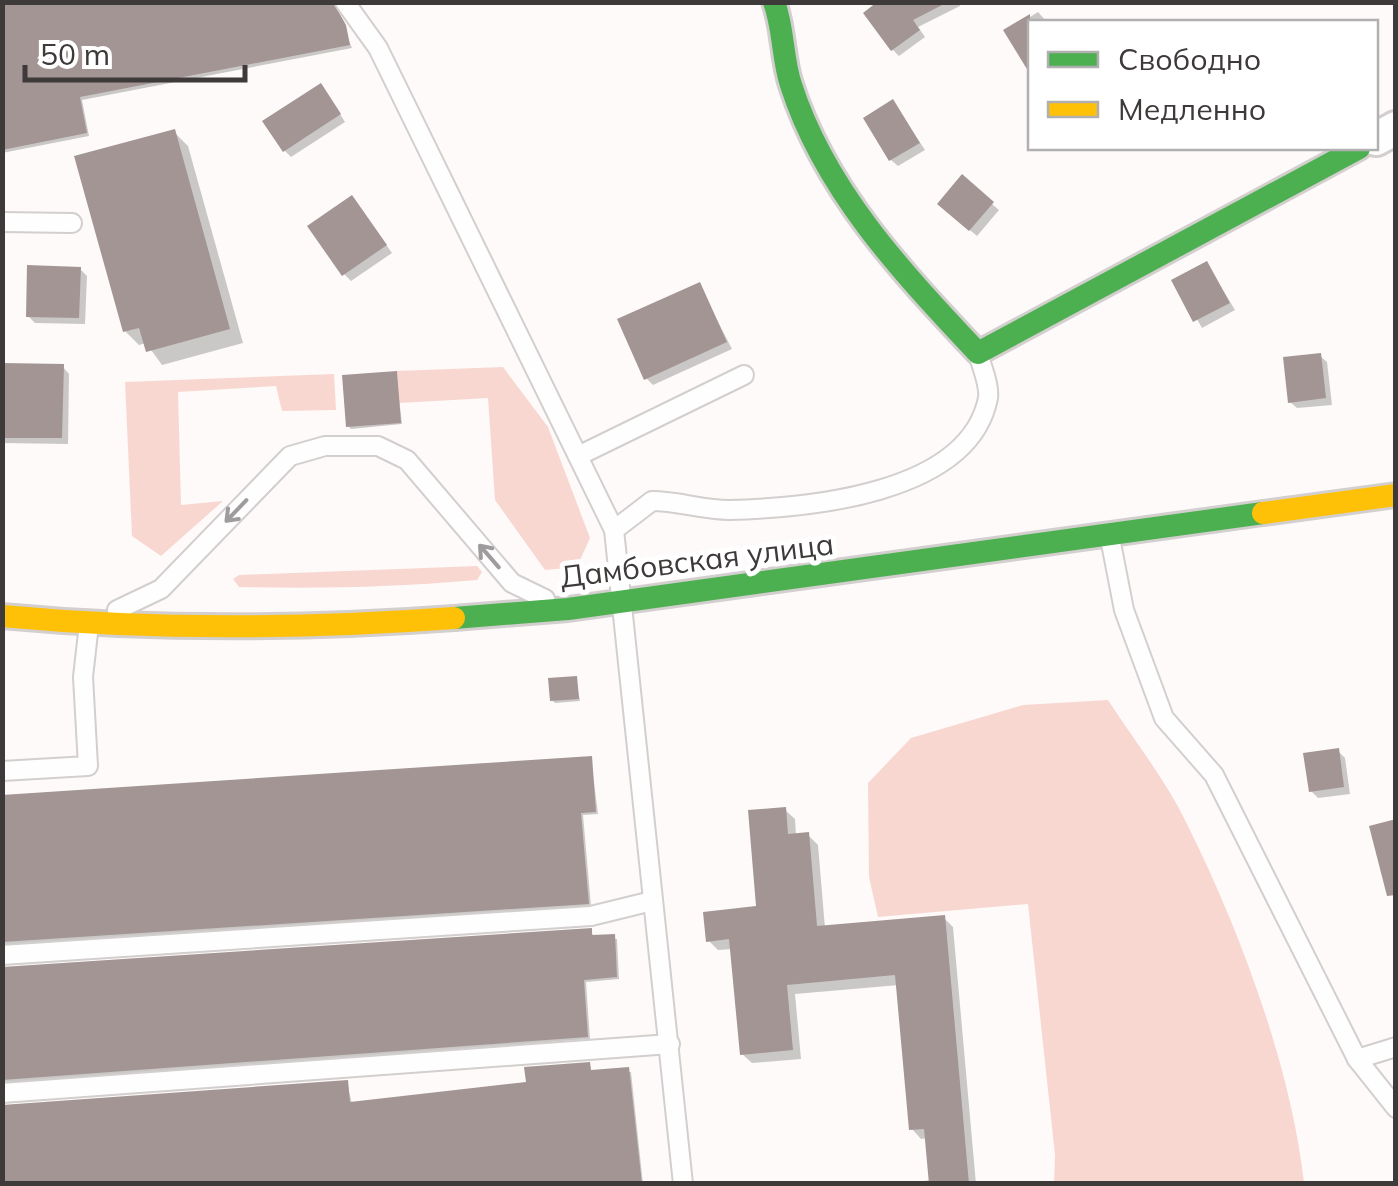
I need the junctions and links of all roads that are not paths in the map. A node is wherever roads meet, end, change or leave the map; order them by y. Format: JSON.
{"nodes":[{"id":1,"x":345,"y":2,"type":"edge"},
{"id":2,"x":781,"y":6,"type":"edge"},
{"id":3,"x":1355,"y":150,"type":"edge"},
{"id":4,"x":2,"y":222,"type":"edge"},
{"id":5,"x":72,"y":223,"type":"dead end"},
{"id":6,"x":978,"y":353,"type":"junction"},
{"id":7,"x":744,"y":375,"type":"dead end"},
{"id":8,"x":578,"y":456,"type":"junction"},
{"id":9,"x":1396,"y":495,"type":"edge"},
{"id":10,"x":614,"y":530,"type":"junction"},
{"id":11,"x":1110,"y":538,"type":"junction"},
{"id":12,"x":621,"y":604,"type":"junction"},
{"id":13,"x":568,"y":609,"type":"junction"},
{"id":14,"x":2,"y":616,"type":"edge"},
{"id":15,"x":90,"y":624,"type":"junction"},
{"id":16,"x":2,"y":771,"type":"edge"},
{"id":17,"x":652,"y":901,"type":"junction"},
{"id":18,"x":2,"y":955,"type":"edge"},
{"id":19,"x":670,"y":1044,"type":"junction"},
{"id":20,"x":1396,"y":1047,"type":"edge"},
{"id":21,"x":1357,"y":1059,"type":"junction"},
{"id":22,"x":2,"y":1093,"type":"edge"},
{"id":23,"x":1396,"y":1108,"type":"edge"},
{"id":24,"x":683,"y":1184,"type":"edge"}],
"edges":[{"from":1,"to":8,"type":"lane"},
{"from":2,"to":6,"type":"main road"},
{"from":3,"to":6,"type":"main road"},
{"from":4,"to":5,"type":"lane"},
{"from":6,"to":10,"type":"lane"},
{"from":7,"to":8,"type":"lane"},
{"from":8,"to":10,"type":"lane"},
{"from":9,"to":11,"type":"main road","name":"Дамбовская улица"},
{"from":10,"to":12,"type":"lane"},
{"from":11,"to":12,"type":"main road","name":"Дамбовская улица"},
{"from":11,"to":21,"type":"lane"},
{"from":12,"to":13,"type":"main road","name":"Дамбовская улица"},
{"from":12,"to":17,"type":"lane"},
{"from":13,"to":15,"type":"main road","name":"Дамбовская улица"},
{"from":13,"to":15,"type":"lane","one_way":true},
{"from":14,"to":15,"type":"main road","name":"Дамбовская улица"},
{"from":15,"to":16,"type":"lane"},
{"from":17,"to":18,"type":"lane"},
{"from":17,"to":19,"type":"lane"},
{"from":19,"to":22,"type":"lane"},
{"from":19,"to":24,"type":"lane"},
{"from":20,"to":21,"type":"lane"},
{"from":21,"to":23,"type":"lane"}]}
